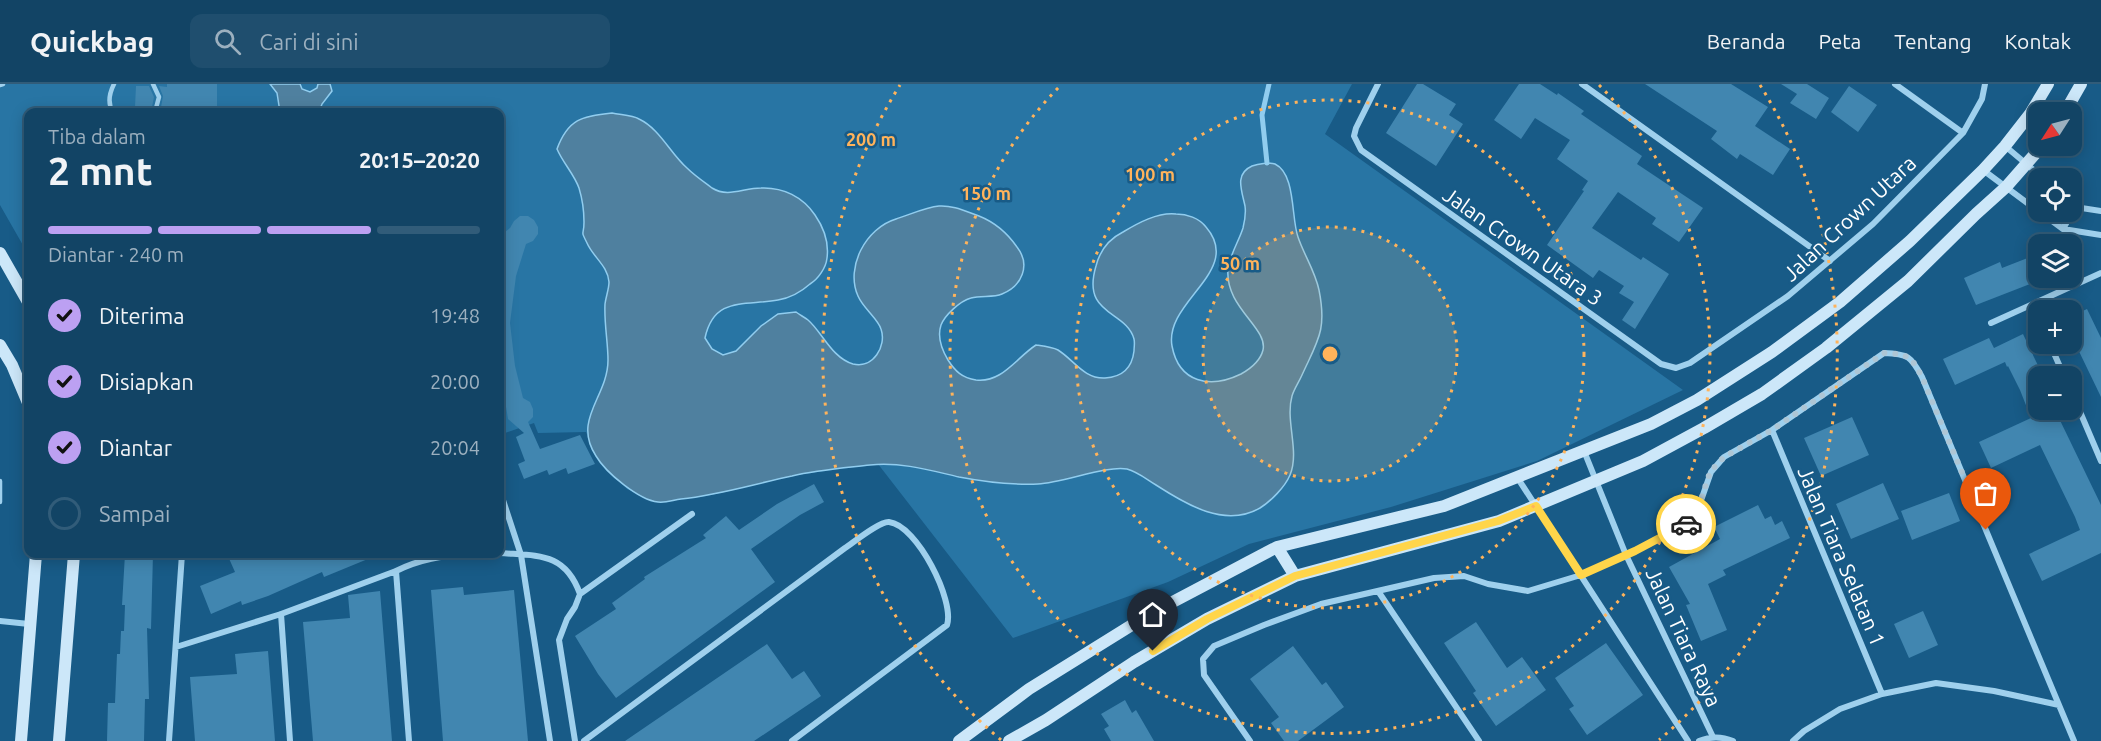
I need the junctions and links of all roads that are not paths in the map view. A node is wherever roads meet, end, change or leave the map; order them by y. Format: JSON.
{"nodes":[{"id":1,"x":114,"y":84,"type":"edge"},
{"id":2,"x":153,"y":84,"type":"edge"},
{"id":3,"x":1378,"y":84,"type":"edge"},
{"id":4,"x":1582,"y":84,"type":"edge"},
{"id":5,"x":1895,"y":84,"type":"edge"},
{"id":6,"x":1985,"y":84,"type":"edge"},
{"id":7,"x":2048,"y":84,"type":"edge"},
{"id":8,"x":2081,"y":84,"type":"edge"},
{"id":9,"x":2071,"y":102,"type":"edge"},
{"id":10,"x":111,"y":108,"type":"edge"},
{"id":11,"x":156,"y":108,"type":"edge"},
{"id":12,"x":1963,"y":132,"type":"junction"},
{"id":13,"x":2005,"y":146,"type":"junction"},
{"id":14,"x":2034,"y":156,"type":"edge"},
{"id":15,"x":2027,"y":164,"type":"junction"},
{"id":16,"x":2032,"y":168,"type":"edge"},
{"id":17,"x":1983,"y":170,"type":"junction"},
{"id":18,"x":2006,"y":187,"type":"junction"},
{"id":19,"x":2028,"y":203,"type":"edge"},
{"id":20,"x":2082,"y":207,"type":"edge"},
{"id":21,"x":2101,"y":211,"type":"edge"},
{"id":22,"x":2054,"y":222,"type":"edge"},
{"id":23,"x":2066,"y":222,"type":"edge"},
{"id":24,"x":2063,"y":229,"type":"junction"},
{"id":25,"x":2101,"y":235,"type":"edge"},
{"id":26,"x":0,"y":253,"type":"edge"},
{"id":27,"x":1830,"y":261,"type":"junction"},
{"id":28,"x":2101,"y":273,"type":"edge"},
{"id":29,"x":24,"y":295,"type":"edge"},
{"id":30,"x":2041,"y":300,"type":"edge"},
{"id":31,"x":2028,"y":306,"type":"edge"},
{"id":32,"x":1991,"y":323,"type":"dead end"},
{"id":33,"x":0,"y":345,"type":"edge"},
{"id":34,"x":1676,"y":368,"type":"joint"},
{"id":35,"x":24,"y":394,"type":"edge"},
{"id":36,"x":2082,"y":416,"type":"edge"},
{"id":37,"x":1772,"y":430,"type":"junction"},
{"id":38,"x":1584,"y":451,"type":"junction"},
{"id":39,"x":2101,"y":461,"type":"edge"},
{"id":40,"x":1517,"y":477,"type":"junction"},
{"id":41,"x":0,"y":481,"type":"edge"},
{"id":42,"x":1597,"y":481,"type":"junction"},
{"id":43,"x":0,"y":502,"type":"edge"},
{"id":44,"x":504,"y":504,"type":"edge"},
{"id":45,"x":1536,"y":506,"type":"junction"},
{"id":46,"x":692,"y":514,"type":"dead end"},
{"id":47,"x":1277,"y":547,"type":"junction"},
{"id":48,"x":504,"y":553,"type":"edge"},
{"id":49,"x":521,"y":555,"type":"junction"},
{"id":50,"x":1626,"y":555,"type":"junction"},
{"id":51,"x":36,"y":558,"type":"edge"},
{"id":52,"x":74,"y":558,"type":"edge"},
{"id":53,"x":182,"y":558,"type":"edge"},
{"id":54,"x":432,"y":558,"type":"edge"},
{"id":55,"x":396,"y":571,"type":"junction"},
{"id":56,"x":1581,"y":575,"type":"junction"},
{"id":57,"x":1295,"y":576,"type":"junction"},
{"id":58,"x":1378,"y":591,"type":"junction"},
{"id":59,"x":580,"y":594,"type":"junction"},
{"id":60,"x":281,"y":614,"type":"junction"},
{"id":61,"x":0,"y":621,"type":"edge"},
{"id":62,"x":29,"y":624,"type":"junction"},
{"id":63,"x":176,"y":646,"type":"junction"},
{"id":64,"x":1882,"y":694,"type":"junction"},
{"id":65,"x":2060,"y":705,"type":"junction"},
{"id":66,"x":1713,"y":737,"type":"junction"},
{"id":67,"x":21,"y":741,"type":"edge"},
{"id":68,"x":59,"y":741,"type":"edge"},
{"id":69,"x":169,"y":741,"type":"edge"},
{"id":70,"x":290,"y":741,"type":"edge"},
{"id":71,"x":409,"y":741,"type":"edge"},
{"id":72,"x":550,"y":741,"type":"edge"},
{"id":73,"x":575,"y":741,"type":"edge"},
{"id":74,"x":584,"y":741,"type":"edge"},
{"id":75,"x":792,"y":741,"type":"edge"},
{"id":76,"x":959,"y":741,"type":"edge"},
{"id":77,"x":1009,"y":741,"type":"edge"},
{"id":78,"x":1250,"y":741,"type":"edge"},
{"id":79,"x":1479,"y":741,"type":"edge"},
{"id":80,"x":1688,"y":741,"type":"edge"},
{"id":81,"x":1699,"y":741,"type":"edge"},
{"id":82,"x":1733,"y":741,"type":"edge"},
{"id":83,"x":1793,"y":741,"type":"edge"},
{"id":84,"x":2074,"y":741,"type":"edge"}],
"edges":[{"from":1,"to":10,"type":"lane"},
{"from":2,"to":11,"type":"lane"},
{"from":3,"to":34,"type":"street","name":"Jalan Crown Utara 3"},
{"from":4,"to":27,"type":"street"},
{"from":5,"to":12,"type":"street"},
{"from":6,"to":12,"type":"street","name":"Jalan Crown Utara"},
{"from":7,"to":13,"type":"street"},
{"from":8,"to":9,"type":"street"},
{"from":12,"to":27,"type":"street","name":"Jalan Crown Utara"},
{"from":13,"to":15,"type":"street"},
{"from":13,"to":17,"type":"street"},
{"from":14,"to":15,"type":"street"},
{"from":15,"to":16,"type":"street"},
{"from":15,"to":18,"type":"street"},
{"from":17,"to":18,"type":"street"},
{"from":17,"to":38,"type":"street"},
{"from":18,"to":19,"type":"street"},
{"from":18,"to":42,"type":"street"},
{"from":20,"to":21,"type":"street"},
{"from":22,"to":24,"type":"street"},
{"from":23,"to":24,"type":"street"},
{"from":24,"to":25,"type":"street"},
{"from":26,"to":29,"type":"street"},
{"from":27,"to":34,"type":"street","name":"Jalan Crown Utara"},
{"from":28,"to":30,"type":"street"},
{"from":31,"to":32,"type":"street"},
{"from":33,"to":35,"type":"street"},
{"from":36,"to":39,"type":"street"},
{"from":37,"to":50,"type":"street"},
{"from":37,"to":64,"type":"street","name":"Jalan Tiara Selatan 1"},
{"from":37,"to":65,"type":"street"},
{"from":38,"to":40,"type":"street"},
{"from":38,"to":42,"type":"street","name":"Jalan Tiara Raya"},
{"from":40,"to":45,"type":"street","name":"Jalan Tiara Raya"},
{"from":40,"to":47,"type":"street"},
{"from":41,"to":43,"type":"lane"},
{"from":42,"to":45,"type":"street"},
{"from":42,"to":50,"type":"street","name":"Jalan Tiara Raya"},
{"from":44,"to":49,"type":"street"},
{"from":45,"to":56,"type":"street","name":"Jalan Tiara Raya"},
{"from":45,"to":57,"type":"street"},
{"from":46,"to":59,"type":"street"},
{"from":47,"to":57,"type":"street"},
{"from":47,"to":76,"type":"street"},
{"from":48,"to":49,"type":"street"},
{"from":49,"to":59,"type":"street"},
{"from":49,"to":72,"type":"street"},
{"from":50,"to":56,"type":"street"},
{"from":50,"to":66,"type":"street","name":"Jalan Tiara Raya"},
{"from":51,"to":62,"type":"street"},
{"from":52,"to":68,"type":"street"},
{"from":53,"to":63,"type":"street"},
{"from":54,"to":55,"type":"street"},
{"from":55,"to":60,"type":"street"},
{"from":55,"to":71,"type":"street"},
{"from":56,"to":58,"type":"street"},
{"from":56,"to":80,"type":"street","name":"Jalan Tiara Raya"},
{"from":57,"to":77,"type":"street"},
{"from":58,"to":78,"type":"street"},
{"from":58,"to":79,"type":"street"},
{"from":59,"to":73,"type":"street"},
{"from":60,"to":63,"type":"street"},
{"from":60,"to":70,"type":"street"},
{"from":61,"to":62,"type":"street"},
{"from":62,"to":67,"type":"street"},
{"from":63,"to":69,"type":"street"},
{"from":64,"to":65,"type":"street"},
{"from":64,"to":83,"type":"street"},
{"from":65,"to":84,"type":"street"},
{"from":66,"to":81,"type":"street","name":"Jalan Tiara Raya"},
{"from":66,"to":82,"type":"street","name":"Jalan Tiara Raya"},
{"from":74,"to":75,"type":"street"}]}
